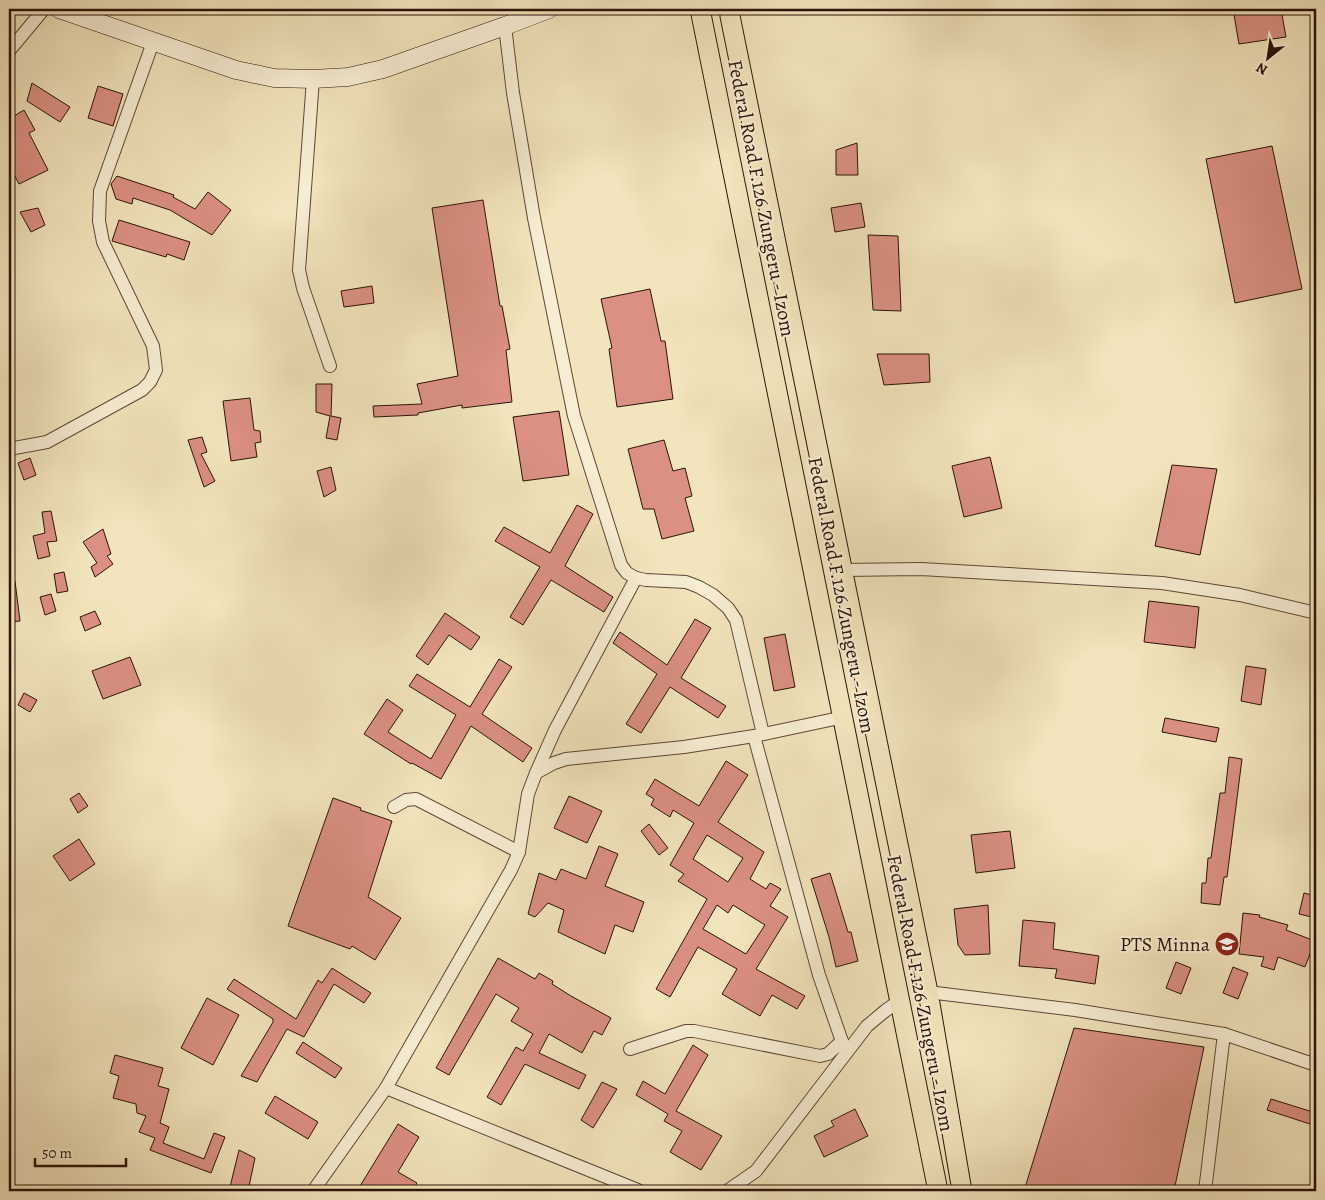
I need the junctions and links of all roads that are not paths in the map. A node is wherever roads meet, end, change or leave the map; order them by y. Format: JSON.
{"nodes":[{"id":1,"x":44,"y":9,"type":"edge"},
{"id":2,"x":59,"y":9,"type":"edge"},
{"id":3,"x":550,"y":9,"type":"edge"},
{"id":4,"x":700,"y":9,"type":"edge"},
{"id":5,"x":731,"y":9,"type":"edge"},
{"id":6,"x":505,"y":26,"type":"junction"},
{"id":7,"x":153,"y":42,"type":"junction"},
{"id":8,"x":9,"y":51,"type":"edge"},
{"id":9,"x":313,"y":79,"type":"junction"},
{"id":10,"x":330,"y":366,"type":"dead end"},
{"id":11,"x":801,"y":367,"type":"junction"},
{"id":12,"x":774,"y":374,"type":"junction"},
{"id":13,"x":9,"y":449,"type":"edge"},
{"id":14,"x":842,"y":570,"type":"junction"},
{"id":15,"x":636,"y":578,"type":"junction"},
{"id":16,"x":1316,"y":613,"type":"edge"},
{"id":17,"x":844,"y":717,"type":"junction"},
{"id":18,"x":758,"y":735,"type":"junction"},
{"id":19,"x":536,"y":773,"type":"junction"},
{"id":20,"x":394,"y":807,"type":"dead end"},
{"id":21,"x":519,"y":852,"type":"junction"},
{"id":22,"x":928,"y":992,"type":"junction"},
{"id":23,"x":899,"y":1001,"type":"junction"},
{"id":24,"x":1224,"y":1034,"type":"junction"},
{"id":25,"x":844,"y":1047,"type":"junction"},
{"id":26,"x":630,"y":1049,"type":"dead end"},
{"id":27,"x":1316,"y":1064,"type":"edge"},
{"id":28,"x":386,"y":1088,"type":"junction"},
{"id":29,"x":601,"y":1173,"type":"junction"},
{"id":30,"x":313,"y":1191,"type":"edge"},
{"id":31,"x":622,"y":1191,"type":"edge"},
{"id":32,"x":641,"y":1191,"type":"edge"},
{"id":33,"x":727,"y":1191,"type":"edge"},
{"id":34,"x":938,"y":1191,"type":"edge"},
{"id":35,"x":962,"y":1191,"type":"edge"},
{"id":36,"x":1205,"y":1191,"type":"edge"}],
"edges":[{"from":1,"to":8,"type":"street"},
{"from":2,"to":7,"type":"street"},
{"from":3,"to":6,"type":"street"},
{"from":4,"to":12,"type":"main road","name":"Federal Road F.126 Zungeru - Izom"},
{"from":5,"to":11,"type":"main road","name":"Federal Road F.126 Zungeru - Izom"},
{"from":6,"to":9,"type":"street"},
{"from":6,"to":15,"type":"street"},
{"from":7,"to":9,"type":"street"},
{"from":7,"to":13,"type":"street"},
{"from":9,"to":10,"type":"street"},
{"from":11,"to":12,"type":"main road"},
{"from":11,"to":14,"type":"main road","name":"Federal Road F.126 Zungeru - Izom"},
{"from":12,"to":17,"type":"main road","name":"Federal Road F.126 Zungeru - Izom"},
{"from":14,"to":16,"type":"street"},
{"from":14,"to":22,"type":"main road","name":"Federal Road F.126 Zungeru - Izom"},
{"from":15,"to":18,"type":"street"},
{"from":15,"to":19,"type":"street"},
{"from":17,"to":18,"type":"street"},
{"from":17,"to":23,"type":"main road","name":"Federal Road F.126 Zungeru - Izom"},
{"from":18,"to":19,"type":"street"},
{"from":18,"to":25,"type":"street"},
{"from":19,"to":21,"type":"street"},
{"from":20,"to":21,"type":"street"},
{"from":21,"to":28,"type":"street"},
{"from":22,"to":24,"type":"street"},
{"from":22,"to":35,"type":"main road","name":"Federal Road F.126 Zungeru - Izom"},
{"from":23,"to":25,"type":"street"},
{"from":23,"to":34,"type":"main road","name":"Federal Road F.126 Zungeru - Izom"},
{"from":24,"to":27,"type":"street"},
{"from":24,"to":36,"type":"street"},
{"from":25,"to":26,"type":"street"},
{"from":25,"to":33,"type":"street"},
{"from":28,"to":29,"type":"street"},
{"from":28,"to":30,"type":"street"},
{"from":29,"to":31,"type":"street"},
{"from":29,"to":32,"type":"street"}]}
